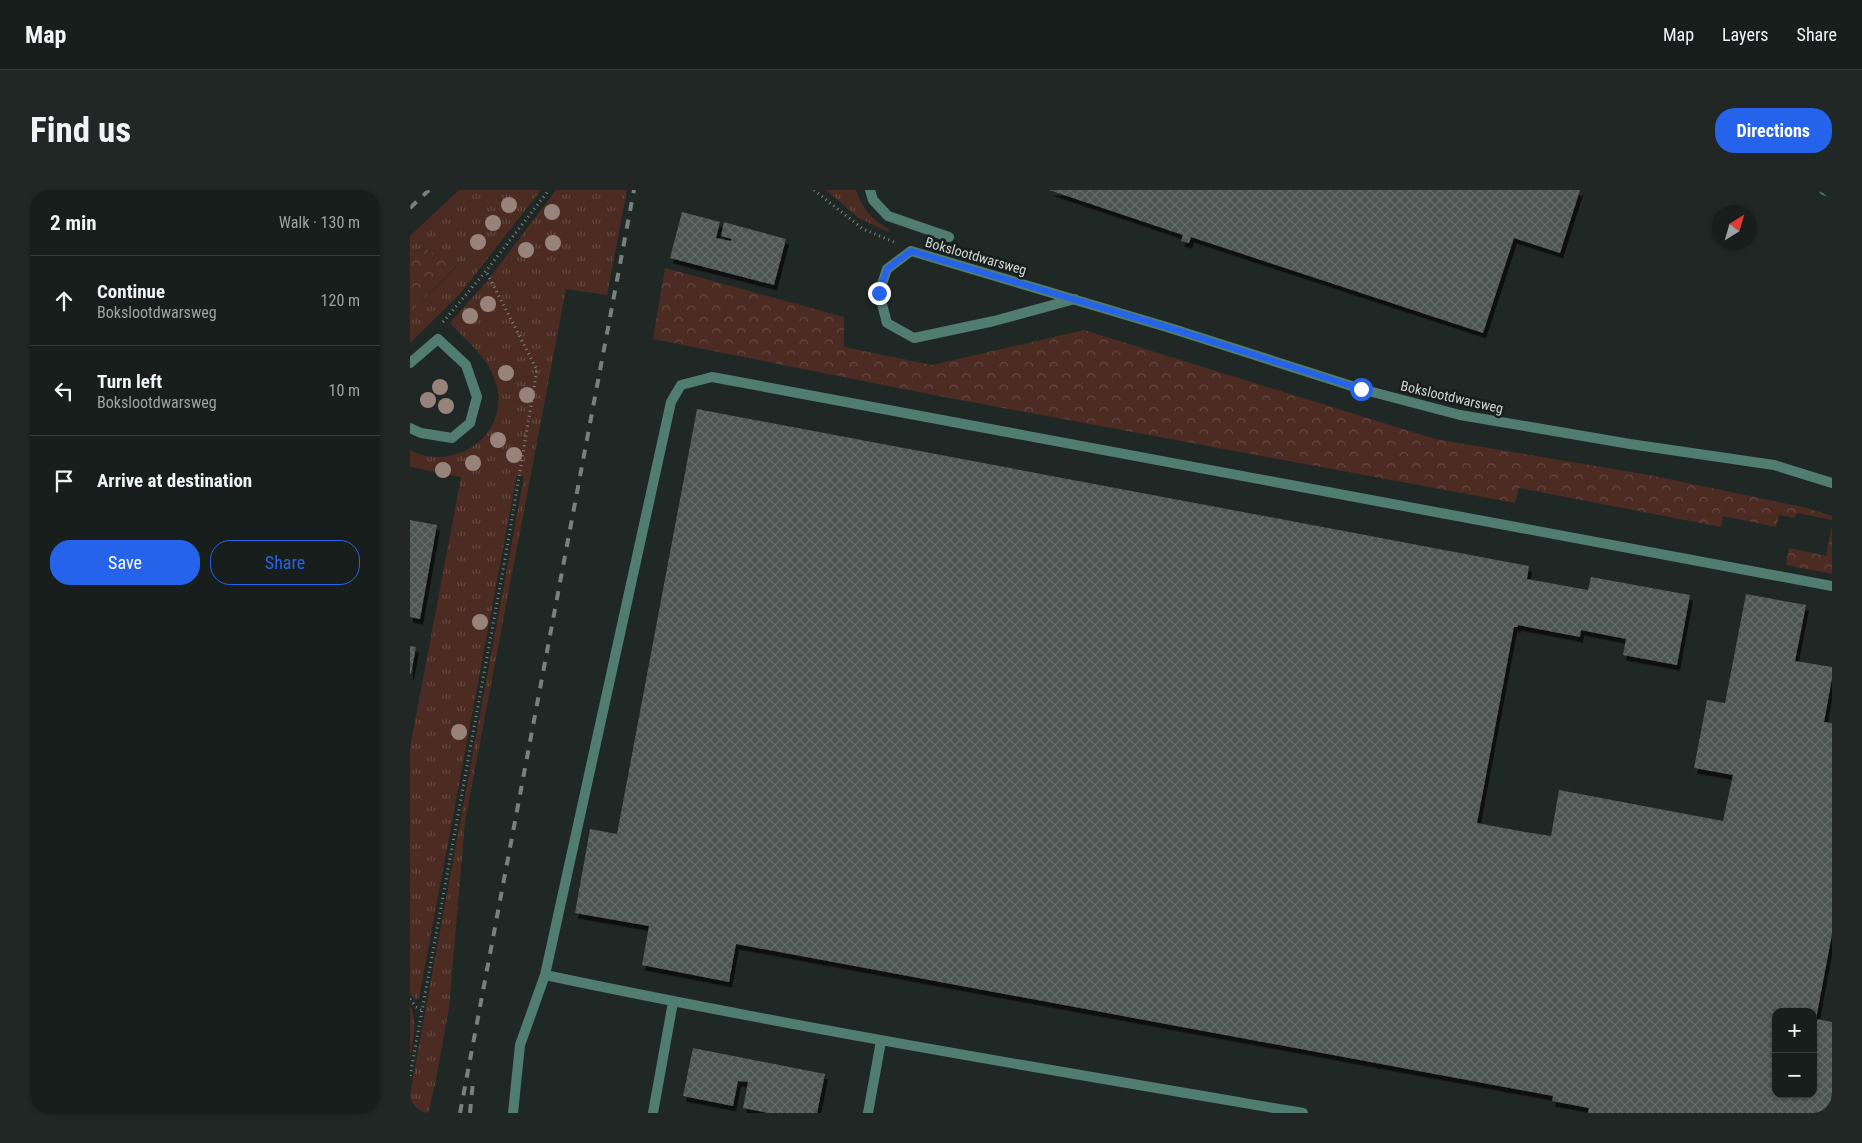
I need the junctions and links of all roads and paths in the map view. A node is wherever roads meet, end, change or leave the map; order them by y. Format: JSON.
{"nodes":[{"id":1,"x":549,"y":190,"type":"edge"},
{"id":2,"x":814,"y":190,"type":"edge"},
{"id":3,"x":870,"y":190,"type":"edge"},
{"id":4,"x":1824,"y":190,"type":"edge"},
{"id":5,"x":1832,"y":193,"type":"edge"},
{"id":6,"x":949,"y":237,"type":"dead end"},
{"id":7,"x":911,"y":251,"type":"junction"},
{"id":8,"x":486,"y":271,"type":"junction"},
{"id":9,"x":1075,"y":300,"type":"junction"},
{"id":10,"x":438,"y":339,"type":"junction"},
{"id":11,"x":410,"y":363,"type":"edge"},
{"id":12,"x":410,"y":428,"type":"edge"},
{"id":13,"x":1832,"y":483,"type":"edge"},
{"id":14,"x":1832,"y":586,"type":"edge"},
{"id":15,"x":545,"y":975,"type":"junction"},
{"id":16,"x":410,"y":999,"type":"edge"},
{"id":17,"x":673,"y":1002,"type":"junction"},
{"id":18,"x":421,"y":1010,"type":"junction"},
{"id":19,"x":880,"y":1041,"type":"junction"},
{"id":20,"x":410,"y":1076,"type":"edge"},
{"id":21,"x":512,"y":1113,"type":"edge"},
{"id":22,"x":653,"y":1113,"type":"edge"},
{"id":23,"x":868,"y":1113,"type":"edge"},
{"id":24,"x":1303,"y":1113,"type":"edge"}],
"edges":[{"from":1,"to":8,"type":"path"},
{"from":2,"to":7,"type":"path"},
{"from":3,"to":6,"type":"street"},
{"from":4,"to":5,"type":"street"},
{"from":7,"to":9,"type":"street","name":"Bokslootdwarsweg"},
{"from":7,"to":9,"type":"street","name":"Bokslootdwarsweg"},
{"from":8,"to":10,"type":"path"},
{"from":8,"to":18,"type":"path"},
{"from":9,"to":13,"type":"street","name":"Bokslootdwarsweg"},
{"from":10,"to":11,"type":"street"},
{"from":10,"to":12,"type":"street"},
{"from":14,"to":15,"type":"street"},
{"from":15,"to":17,"type":"street"},
{"from":15,"to":21,"type":"street"},
{"from":16,"to":18,"type":"path"},
{"from":17,"to":19,"type":"street"},
{"from":17,"to":22,"type":"street"},
{"from":18,"to":20,"type":"path"},
{"from":19,"to":23,"type":"street"},
{"from":19,"to":24,"type":"street"}]}
